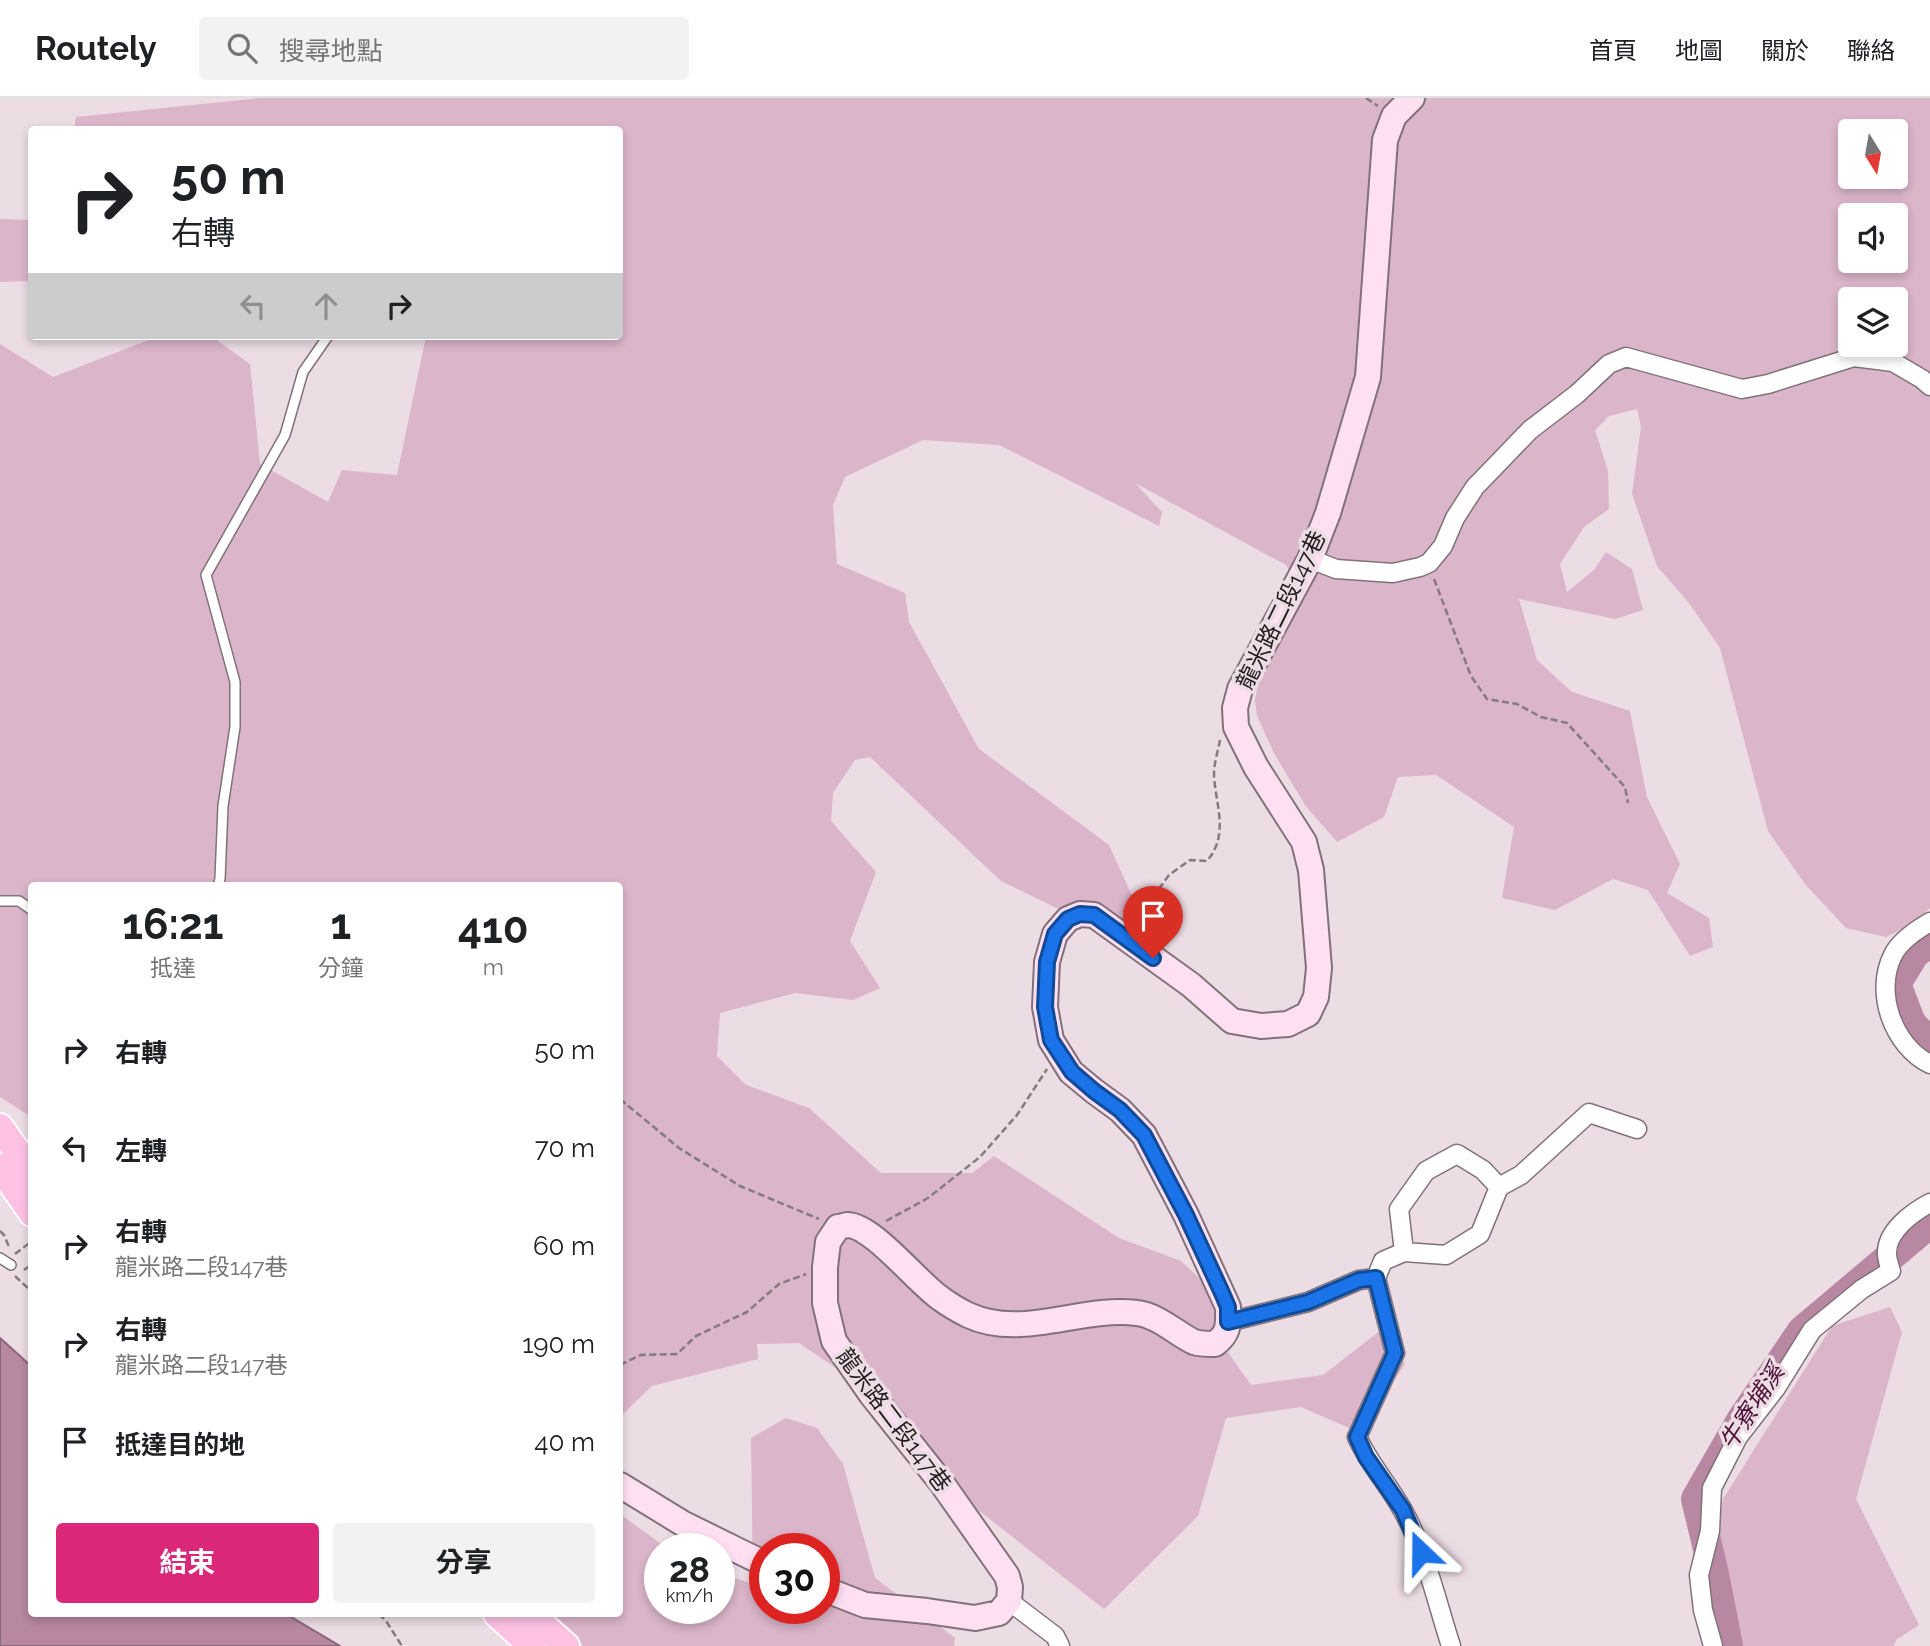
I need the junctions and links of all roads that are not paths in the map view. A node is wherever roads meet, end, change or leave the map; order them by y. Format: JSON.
{"nodes":[{"id":1,"x":1412,"y":98,"type":"edge"},
{"id":2,"x":325,"y":340,"type":"edge"},
{"id":3,"x":1930,"y":386,"type":"edge"},
{"id":4,"x":1310,"y":559,"type":"junction"},
{"id":5,"x":219,"y":882,"type":"edge"},
{"id":6,"x":0,"y":901,"type":"edge"},
{"id":7,"x":28,"y":907,"type":"edge"},
{"id":8,"x":1930,"y":922,"type":"edge"},
{"id":9,"x":1930,"y":1064,"type":"edge"},
{"id":10,"x":0,"y":1127,"type":"edge"},
{"id":11,"x":1637,"y":1129,"type":"dead end"},
{"id":12,"x":0,"y":1167,"type":"edge"},
{"id":13,"x":28,"y":1167,"type":"edge"},
{"id":14,"x":1499,"y":1186,"type":"junction"},
{"id":15,"x":1930,"y":1203,"type":"edge"},
{"id":16,"x":28,"y":1207,"type":"edge"},
{"id":17,"x":1404,"y":1252,"type":"junction"},
{"id":18,"x":0,"y":1258,"type":"edge"},
{"id":19,"x":11,"y":1260,"type":"road end"},
{"id":20,"x":1376,"y":1278,"type":"junction"},
{"id":21,"x":1228,"y":1322,"type":"junction"},
{"id":22,"x":623,"y":1487,"type":"edge"},
{"id":23,"x":749,"y":1556,"type":"edge"},
{"id":24,"x":840,"y":1595,"type":"edge"},
{"id":25,"x":1009,"y":1601,"type":"junction"},
{"id":26,"x":500,"y":1617,"type":"edge"},
{"id":27,"x":533,"y":1617,"type":"edge"},
{"id":28,"x":532,"y":1646,"type":"edge"},
{"id":29,"x":566,"y":1646,"type":"edge"},
{"id":30,"x":1060,"y":1646,"type":"edge"},
{"id":31,"x":1451,"y":1646,"type":"edge"},
{"id":32,"x":1713,"y":1646,"type":"edge"}],
"edges":[{"from":1,"to":4,"type":"street","name":"龍米路二段147巷"},
{"from":2,"to":5,"type":"lane"},
{"from":3,"to":4,"type":"street"},
{"from":4,"to":21,"type":"street","name":"龍米路二段147巷"},
{"from":6,"to":7,"type":"lane"},
{"from":8,"to":9,"type":"street"},
{"from":10,"to":13,"type":"main road"},
{"from":11,"to":14,"type":"street"},
{"from":12,"to":16,"type":"main road"},
{"from":14,"to":17,"type":"street"},
{"from":14,"to":17,"type":"street"},
{"from":15,"to":32,"type":"street"},
{"from":17,"to":20,"type":"street"},
{"from":18,"to":19,"type":"lane"},
{"from":20,"to":21,"type":"street"},
{"from":20,"to":31,"type":"street"},
{"from":21,"to":25,"type":"street","name":"龍米路二段147巷"},
{"from":22,"to":23,"type":"street"},
{"from":24,"to":25,"type":"street"},
{"from":25,"to":30,"type":"street"},
{"from":26,"to":28,"type":"main road"},
{"from":27,"to":29,"type":"main road"}]}
